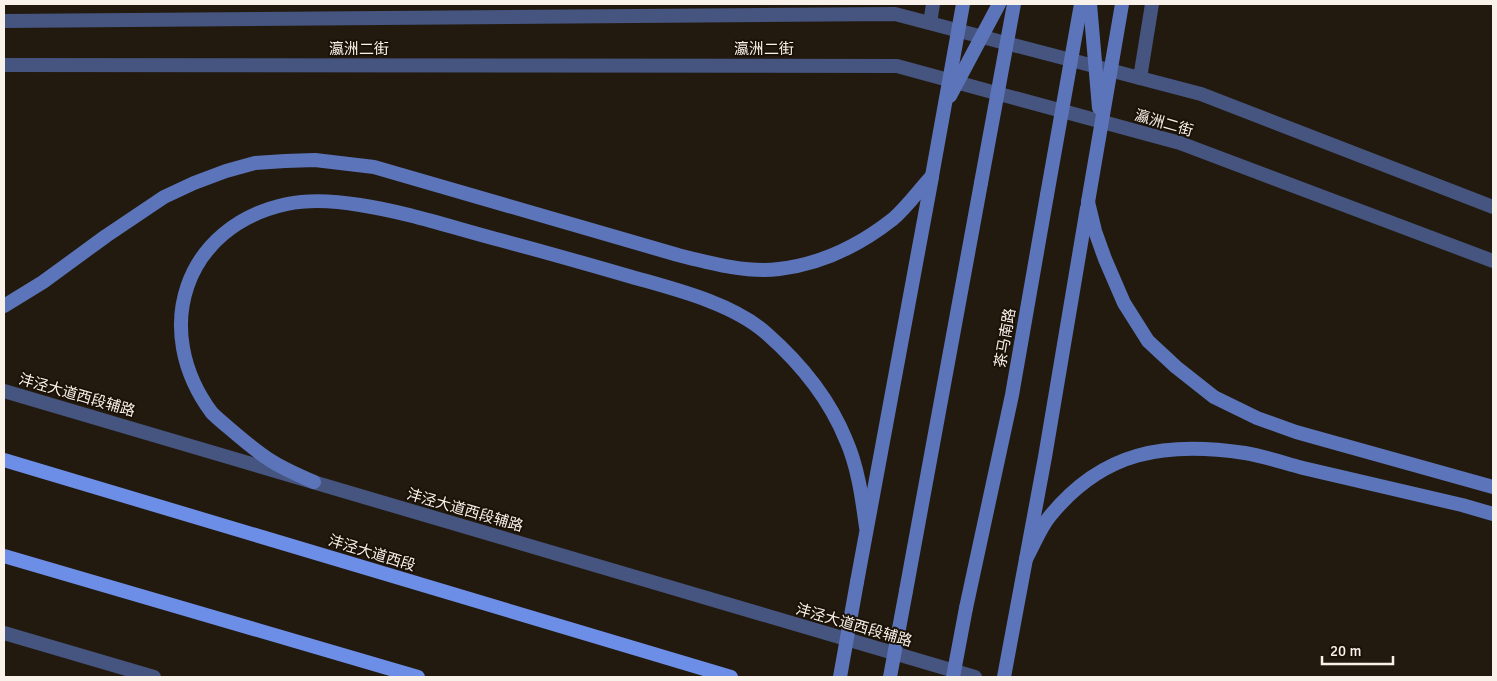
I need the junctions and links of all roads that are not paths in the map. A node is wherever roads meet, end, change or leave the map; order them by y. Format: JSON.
{"nodes":[{"id":1,"x":933,"y":4,"type":"edge"},
{"id":2,"x":963,"y":4,"type":"edge"},
{"id":3,"x":999,"y":4,"type":"edge"},
{"id":4,"x":1014,"y":4,"type":"edge"},
{"id":5,"x":1081,"y":4,"type":"edge"},
{"id":6,"x":1090,"y":4,"type":"edge"},
{"id":7,"x":1122,"y":4,"type":"edge"},
{"id":8,"x":1152,"y":4,"type":"edge"},
{"id":9,"x":4,"y":21,"type":"edge"},
{"id":10,"x":930,"y":23,"type":"junction"},
{"id":11,"x":4,"y":64,"type":"edge"},
{"id":12,"x":1140,"y":78,"type":"junction"},
{"id":13,"x":944,"y":107,"type":"junction"},
{"id":14,"x":1101,"y":128,"type":"junction"},
{"id":15,"x":932,"y":176,"type":"junction"},
{"id":16,"x":1088,"y":202,"type":"junction"},
{"id":17,"x":1493,"y":207,"type":"edge"},
{"id":18,"x":1493,"y":261,"type":"edge"},
{"id":19,"x":4,"y":306,"type":"edge"},
{"id":20,"x":4,"y":391,"type":"edge"},
{"id":21,"x":4,"y":460,"type":"edge"},
{"id":22,"x":314,"y":482,"type":"junction"},
{"id":23,"x":1493,"y":487,"type":"edge"},
{"id":24,"x":1493,"y":514,"type":"edge"},
{"id":25,"x":866,"y":527,"type":"junction"},
{"id":26,"x":4,"y":556,"type":"edge"},
{"id":27,"x":1026,"y":559,"type":"junction"},
{"id":28,"x":4,"y":633,"type":"edge"},
{"id":29,"x":154,"y":677,"type":"edge"},
{"id":30,"x":418,"y":677,"type":"edge"},
{"id":31,"x":731,"y":677,"type":"edge"},
{"id":32,"x":840,"y":677,"type":"edge"},
{"id":33,"x":890,"y":677,"type":"edge"},
{"id":34,"x":953,"y":677,"type":"edge"},
{"id":35,"x":975,"y":677,"type":"edge"},
{"id":36,"x":1004,"y":677,"type":"edge"}],
"edges":[{"from":1,"to":10,"type":"street"},
{"from":2,"to":13,"type":"main road","bridge":true},
{"from":3,"to":13,"type":"main road","bridge":true},
{"from":4,"to":33,"type":"main road","bridge":true},
{"from":5,"to":34,"type":"main road","name":"茶马南路","bridge":true},
{"from":6,"to":14,"type":"main road","bridge":true},
{"from":7,"to":14,"type":"main road","bridge":true},
{"from":8,"to":12,"type":"street"},
{"from":9,"to":10,"type":"street","name":"瀛洲二街"},
{"from":10,"to":12,"type":"street","name":"瀛洲二街"},
{"from":11,"to":18,"type":"street","name":"瀛洲二街"},
{"from":12,"to":17,"type":"street","name":"瀛洲二街"},
{"from":13,"to":15,"type":"main road","bridge":true},
{"from":14,"to":16,"type":"main road","bridge":true},
{"from":15,"to":19,"type":"main road"},
{"from":15,"to":25,"type":"main road"},
{"from":16,"to":23,"type":"main road"},
{"from":16,"to":27,"type":"main road"},
{"from":20,"to":22,"type":"street","name":"沣泾大道西段辅路"},
{"from":21,"to":31,"type":"main road","name":"沣泾大道西段"},
{"from":22,"to":25,"type":"main road"},
{"from":22,"to":35,"type":"street","name":"沣泾大道西段辅路"},
{"from":24,"to":27,"type":"main road"},
{"from":25,"to":32,"type":"main road","bridge":true},
{"from":26,"to":30,"type":"main road"},
{"from":27,"to":36,"type":"main road"},
{"from":28,"to":29,"type":"street"}]}
